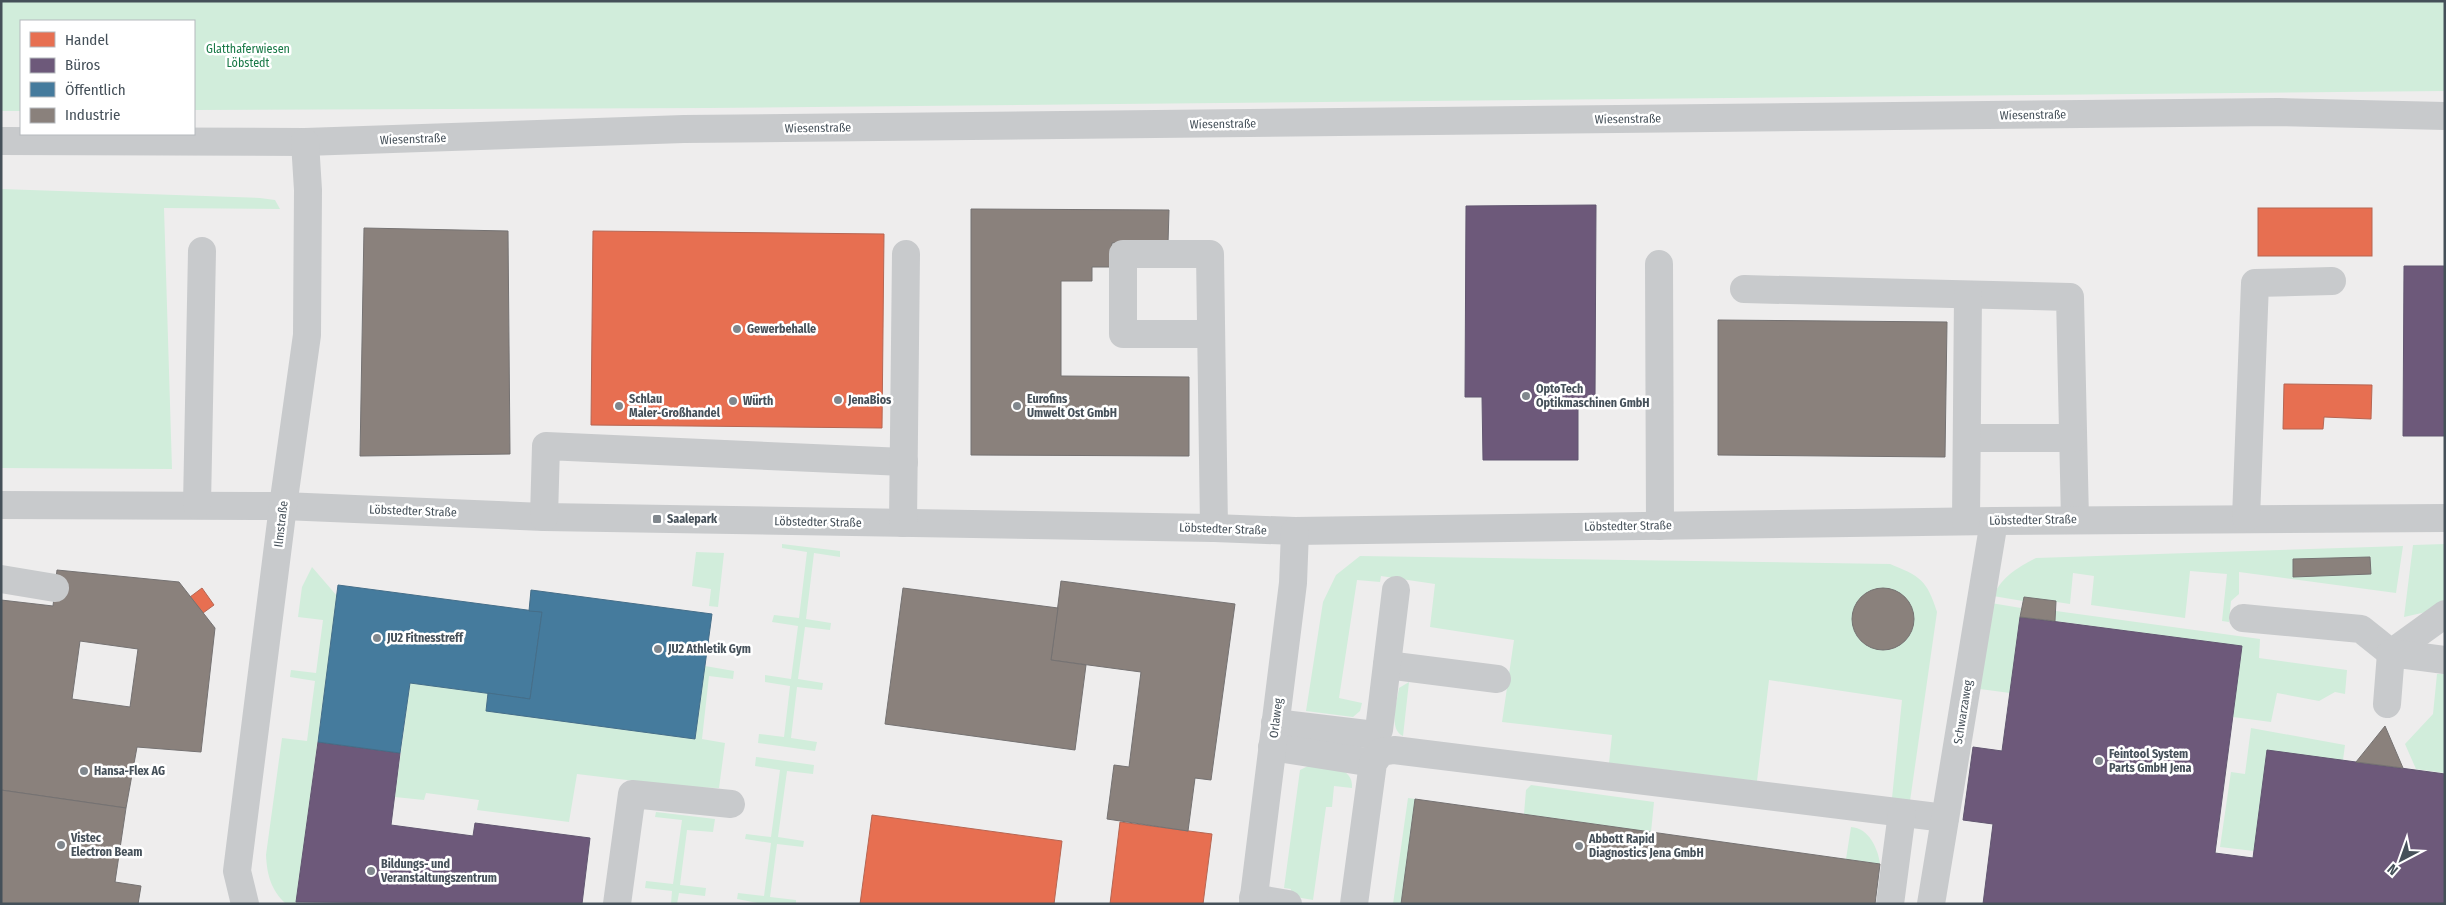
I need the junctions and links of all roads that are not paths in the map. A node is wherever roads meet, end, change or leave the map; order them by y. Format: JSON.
{"nodes":[{"id":1,"x":2445,"y":116,"type":"edge"},
{"id":2,"x":1,"y":141,"type":"edge"},
{"id":3,"x":305,"y":142,"type":"junction"},
{"id":4,"x":202,"y":252,"type":"dead end"},
{"id":5,"x":906,"y":254,"type":"dead end"},
{"id":6,"x":1659,"y":264,"type":"dead end"},
{"id":7,"x":2332,"y":281,"type":"dead end"},
{"id":8,"x":1744,"y":289,"type":"dead end"},
{"id":9,"x":1968,"y":295,"type":"junction"},
{"id":10,"x":1211,"y":334,"type":"dead end"},
{"id":11,"x":1967,"y":438,"type":"junction"},
{"id":12,"x":2073,"y":438,"type":"junction"},
{"id":13,"x":904,"y":462,"type":"junction"},
{"id":14,"x":1,"y":505,"type":"edge"},
{"id":15,"x":197,"y":505,"type":"junction"},
{"id":16,"x":283,"y":506,"type":"junction"},
{"id":17,"x":544,"y":517,"type":"junction"},
{"id":18,"x":2246,"y":518,"type":"junction"},
{"id":19,"x":2445,"y":518,"type":"edge"},
{"id":20,"x":2076,"y":520,"type":"junction"},
{"id":21,"x":1966,"y":521,"type":"junction"},
{"id":22,"x":1994,"y":521,"type":"junction"},
{"id":23,"x":903,"y":523,"type":"junction"},
{"id":24,"x":1660,"y":526,"type":"junction"},
{"id":25,"x":1214,"y":528,"type":"junction"},
{"id":26,"x":1295,"y":531,"type":"junction"},
{"id":27,"x":1,"y":579,"type":"edge"},
{"id":28,"x":55,"y":588,"type":"dead end"},
{"id":29,"x":1396,"y":590,"type":"dead end"},
{"id":30,"x":2445,"y":614,"type":"edge"},
{"id":31,"x":2243,"y":618,"type":"dead end"},
{"id":32,"x":2391,"y":654,"type":"junction"},
{"id":33,"x":2445,"y":660,"type":"edge"},
{"id":34,"x":1387,"y":665,"type":"junction"},
{"id":35,"x":1497,"y":679,"type":"dead end"},
{"id":36,"x":2387,"y":704,"type":"dead end"},
{"id":37,"x":1274,"y":735,"type":"junction"},
{"id":38,"x":1376,"y":750,"type":"junction"},
{"id":39,"x":732,"y":804,"type":"dead end"},
{"id":40,"x":1902,"y":813,"type":"junction"},
{"id":41,"x":1945,"y":818,"type":"junction"},
{"id":42,"x":1253,"y":901,"type":"edge"},
{"id":43,"x":245,"y":904,"type":"edge"},
{"id":44,"x":616,"y":904,"type":"edge"},
{"id":45,"x":1288,"y":904,"type":"edge"},
{"id":46,"x":1354,"y":904,"type":"edge"},
{"id":47,"x":1890,"y":904,"type":"edge"},
{"id":48,"x":1931,"y":904,"type":"edge"}],
"edges":[{"from":1,"to":3,"type":"street","name":"Wiesenstraße"},
{"from":2,"to":3,"type":"street","name":"Wiesenstraße"},
{"from":3,"to":16,"type":"street","name":"Ilmstraße"},
{"from":4,"to":15,"type":"street"},
{"from":5,"to":13,"type":"street"},
{"from":6,"to":24,"type":"street"},
{"from":7,"to":18,"type":"street"},
{"from":8,"to":9,"type":"street"},
{"from":9,"to":11,"type":"street"},
{"from":9,"to":12,"type":"street"},
{"from":10,"to":25,"type":"street"},
{"from":11,"to":12,"type":"street"},
{"from":11,"to":21,"type":"street"},
{"from":12,"to":20,"type":"street"},
{"from":13,"to":17,"type":"street"},
{"from":13,"to":23,"type":"street"},
{"from":14,"to":15,"type":"street","name":"Löbstedter Straße"},
{"from":15,"to":16,"type":"street","name":"Löbstedter Straße"},
{"from":16,"to":17,"type":"street","name":"Löbstedter Straße"},
{"from":16,"to":43,"type":"street","name":"Ilmstraße"},
{"from":17,"to":23,"type":"street","name":"Löbstedter Straße"},
{"from":18,"to":19,"type":"street","name":"Löbstedter Straße"},
{"from":18,"to":20,"type":"street","name":"Löbstedter Straße"},
{"from":20,"to":22,"type":"street","name":"Löbstedter Straße"},
{"from":21,"to":22,"type":"street","name":"Löbstedter Straße"},
{"from":21,"to":24,"type":"street","name":"Löbstedter Straße"},
{"from":22,"to":41,"type":"street","name":"Schwarzaweg"},
{"from":23,"to":25,"type":"street","name":"Löbstedter Straße"},
{"from":24,"to":26,"type":"street","name":"Löbstedter Straße"},
{"from":25,"to":26,"type":"street","name":"Löbstedter Straße"},
{"from":26,"to":37,"type":"street","name":"Orlaweg"},
{"from":27,"to":28,"type":"street"},
{"from":29,"to":34,"type":"street"},
{"from":30,"to":32,"type":"street"},
{"from":31,"to":32,"type":"street"},
{"from":32,"to":33,"type":"street"},
{"from":32,"to":36,"type":"street"},
{"from":34,"to":35,"type":"street"},
{"from":34,"to":38,"type":"street"},
{"from":37,"to":38,"type":"street"},
{"from":37,"to":42,"type":"street","name":"Orlaweg"},
{"from":38,"to":40,"type":"street"},
{"from":38,"to":46,"type":"street"},
{"from":39,"to":44,"type":"street"},
{"from":40,"to":41,"type":"street"},
{"from":40,"to":47,"type":"street"},
{"from":41,"to":48,"type":"street","name":"Schwarzaweg"},
{"from":42,"to":45,"type":"street"}]}
